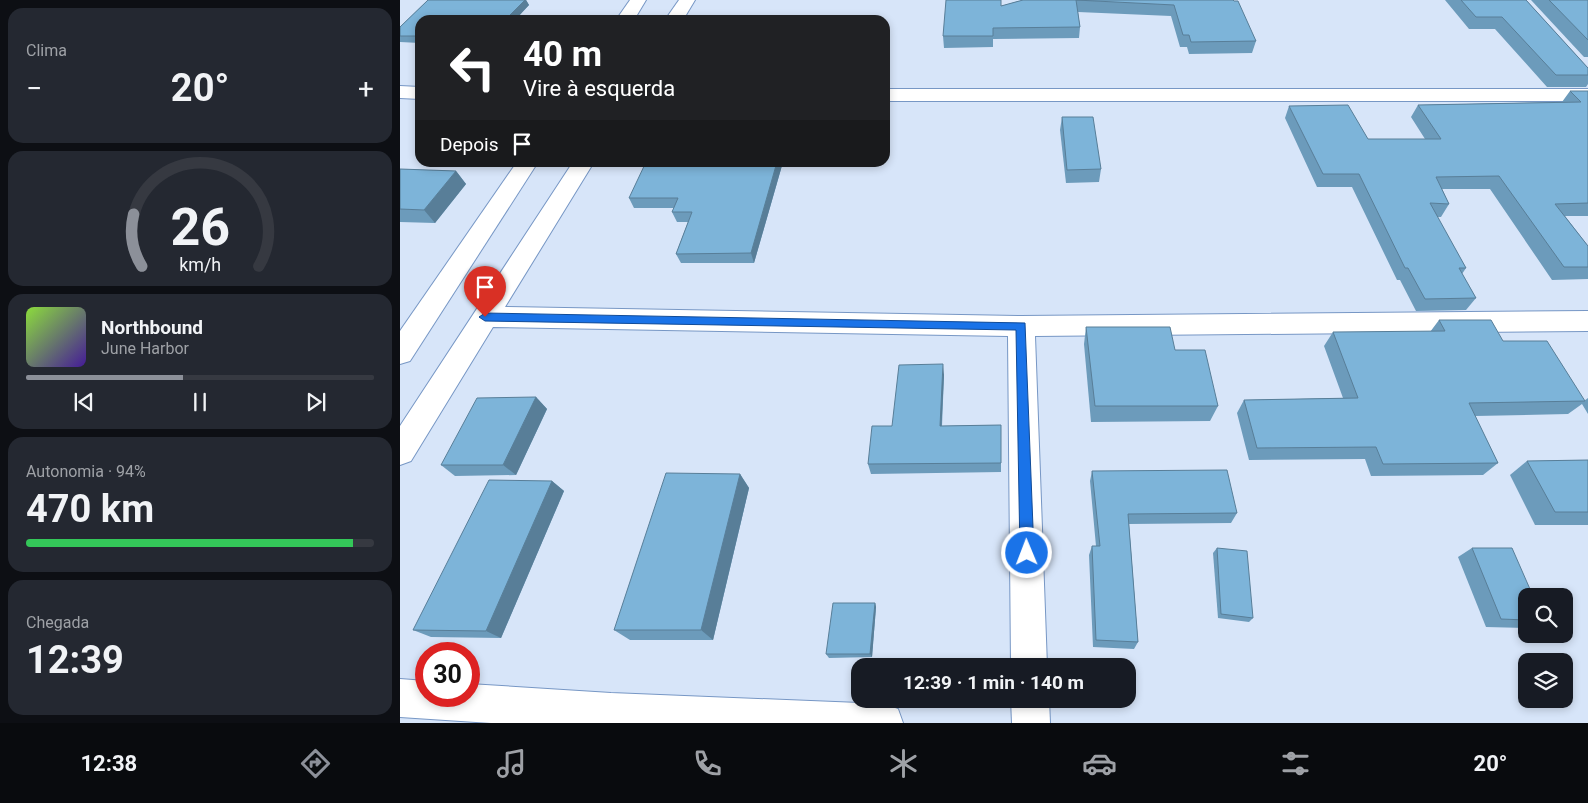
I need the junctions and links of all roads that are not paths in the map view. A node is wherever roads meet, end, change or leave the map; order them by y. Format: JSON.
{"nodes":[{"id":1,"x":638,"y":0,"type":"edge"},
{"id":2,"x":687,"y":0,"type":"edge"},
{"id":3,"x":628,"y":15,"type":"edge"},
{"id":4,"x":677,"y":15,"type":"edge"},
{"id":5,"x":400,"y":92,"type":"edge"},
{"id":6,"x":415,"y":93,"type":"edge"},
{"id":7,"x":890,"y":95,"type":"edge"},
{"id":8,"x":1588,"y":95,"type":"edge"},
{"id":9,"x":525,"y":167,"type":"edge"},
{"id":10,"x":581,"y":167,"type":"edge"},
{"id":11,"x":485,"y":317,"type":"junction"},
{"id":12,"x":1588,"y":321,"type":"edge"},
{"id":13,"x":1021,"y":326,"type":"junction"},
{"id":14,"x":400,"y":353,"type":"edge"},
{"id":15,"x":400,"y":452,"type":"edge"},
{"id":16,"x":1030,"y":658,"type":"edge"},
{"id":17,"x":400,"y":698,"type":"edge"},
{"id":18,"x":1030,"y":708,"type":"edge"},
{"id":19,"x":884,"y":723,"type":"edge"},
{"id":20,"x":1031,"y":723,"type":"edge"}],
"edges":[{"from":1,"to":3,"type":"street"},
{"from":2,"to":4,"type":"street"},
{"from":5,"to":6,"type":"street"},
{"from":7,"to":8,"type":"street"},
{"from":9,"to":14,"type":"street"},
{"from":10,"to":11,"type":"street"},
{"from":11,"to":13,"type":"street"},
{"from":11,"to":15,"type":"street"},
{"from":12,"to":13,"type":"street"},
{"from":13,"to":16,"type":"street"},
{"from":17,"to":19,"type":"street"},
{"from":18,"to":20,"type":"street"}]}
